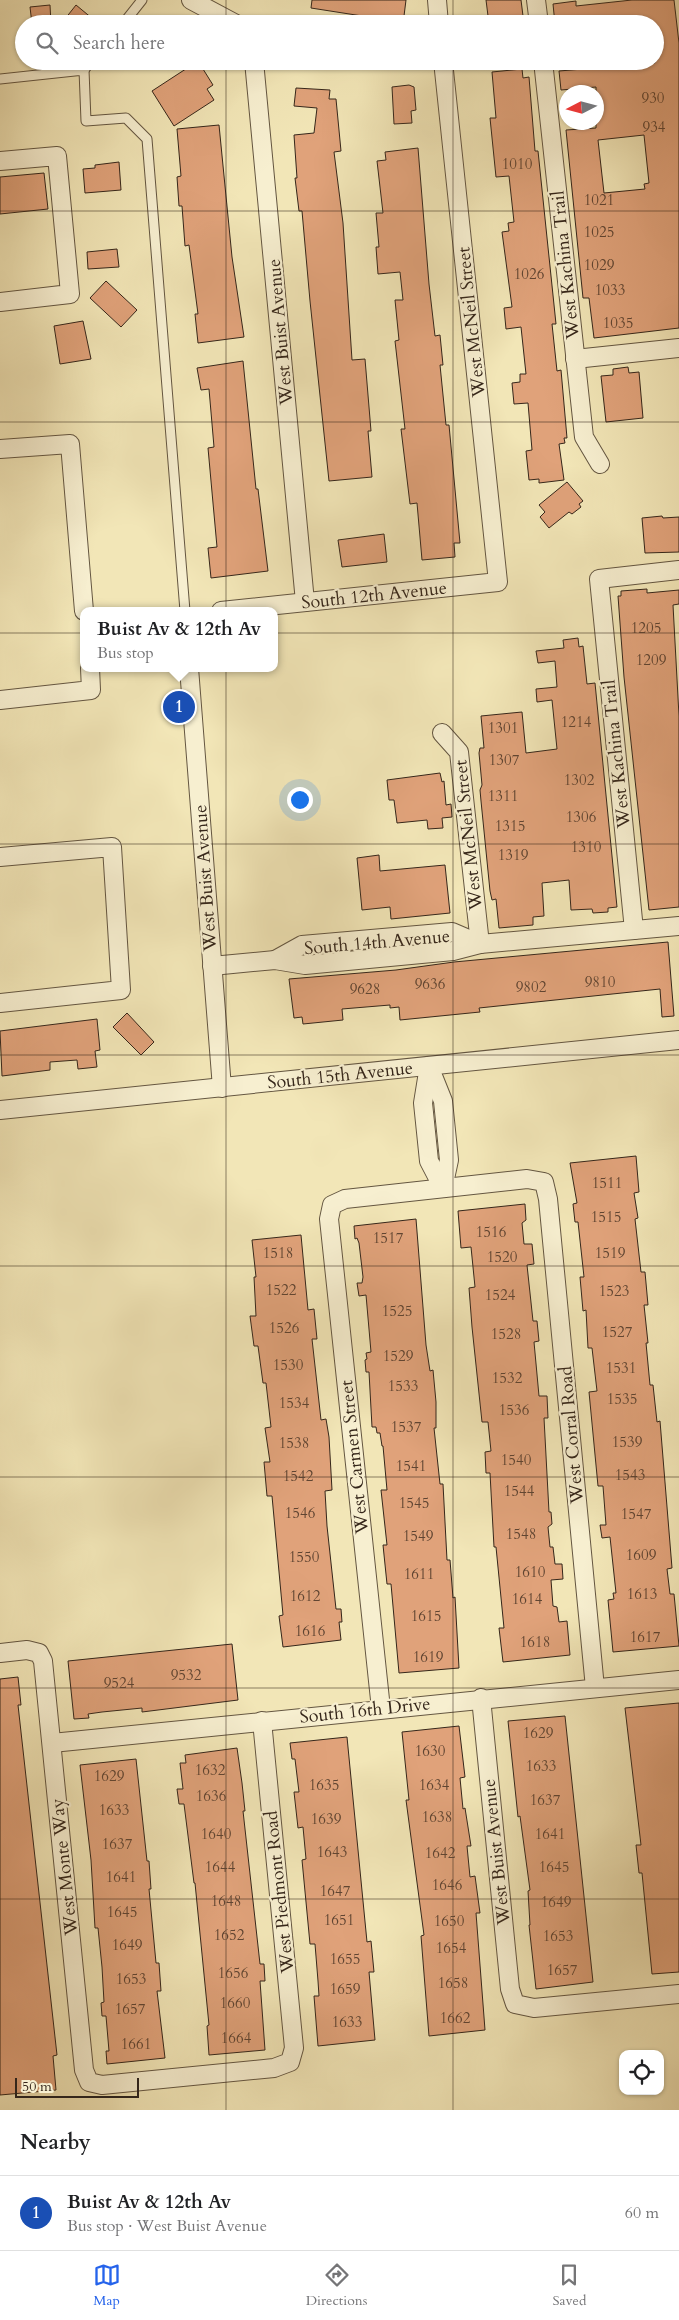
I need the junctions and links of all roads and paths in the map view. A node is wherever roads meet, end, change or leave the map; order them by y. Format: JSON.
{"nodes":[{"id":1,"x":142,"y":0,"type":"edge"},
{"id":2,"x":191,"y":0,"type":"edge"},
{"id":3,"x":437,"y":0,"type":"edge"},
{"id":4,"x":536,"y":0,"type":"edge"},
{"id":5,"x":130,"y":15,"type":"edge"},
{"id":6,"x":219,"y":15,"type":"edge"},
{"id":7,"x":439,"y":15,"type":"edge"},
{"id":8,"x":538,"y":15,"type":"edge"},
{"id":9,"x":84,"y":70,"type":"joint"},
{"id":10,"x":255,"y":70,"type":"edge"},
{"id":11,"x":444,"y":70,"type":"edge"},
{"id":12,"x":544,"y":70,"type":"edge"},
{"id":13,"x":0,"y":79,"type":"edge"},
{"id":14,"x":0,"y":161,"type":"edge"},
{"id":15,"x":0,"y":302,"type":"edge"},
{"id":16,"x":679,"y":348,"type":"edge"},
{"id":17,"x":575,"y":359,"type":"junction"},
{"id":18,"x":0,"y":449,"type":"edge"},
{"id":19,"x":600,"y":464,"type":"dead end"},
{"id":20,"x":679,"y":570,"type":"edge"},
{"id":21,"x":498,"y":582,"type":"joint"},
{"id":22,"x":305,"y":602,"type":"junction"},
{"id":23,"x":84,"y":607,"type":"edge"},
{"id":24,"x":184,"y":607,"type":"edge"},
{"id":25,"x":258,"y":607,"type":"edge"},
{"id":26,"x":90,"y":672,"type":"edge"},
{"id":27,"x":189,"y":672,"type":"edge"},
{"id":28,"x":0,"y":700,"type":"edge"},
{"id":29,"x":442,"y":733,"type":"dead end"},
{"id":30,"x":0,"y":856,"type":"edge"},
{"id":31,"x":679,"y":926,"type":"edge"},
{"id":32,"x":634,"y":930,"type":"junction"},
{"id":33,"x":326,"y":944,"type":"junction"},
{"id":34,"x":480,"y":944,"type":"junction"},
{"id":35,"x":275,"y":960,"type":"junction"},
{"id":36,"x":327,"y":963,"type":"junction"},
{"id":37,"x":212,"y":966,"type":"junction"},
{"id":38,"x":0,"y":1003,"type":"edge"},
{"id":39,"x":679,"y":1040,"type":"edge"},
{"id":40,"x":429,"y":1066,"type":"junction"},
{"id":41,"x":222,"y":1088,"type":"junction"},
{"id":42,"x":0,"y":1110,"type":"edge"},
{"id":43,"x":446,"y":1133,"type":"junction"},
{"id":44,"x":427,"y":1135,"type":"junction"},
{"id":45,"x":443,"y":1188,"type":"junction"},
{"id":46,"x":0,"y":1653,"type":"edge"},
{"id":47,"x":679,"y":1680,"type":"edge"},
{"id":48,"x":595,"y":1688,"type":"junction"},
{"id":49,"x":481,"y":1698,"type":"junction"},
{"id":50,"x":380,"y":1709,"type":"junction"},
{"id":51,"x":262,"y":1721,"type":"junction"},
{"id":52,"x":52,"y":1742,"type":"junction"},
{"id":53,"x":679,"y":1994,"type":"edge"},
{"id":54,"x":89,"y":2082,"type":"joint"}],
"edges":[{"from":1,"to":5,"type":"lane"},
{"from":2,"to":6,"type":"street"},
{"from":3,"to":7,"type":"street"},
{"from":4,"to":8,"type":"street"},
{"from":9,"to":13,"type":"lane"},
{"from":9,"to":24,"type":"lane"},
{"from":10,"to":22,"type":"street","name":"West Buist Avenue"},
{"from":11,"to":21,"type":"street","name":"West McNeil Street"},
{"from":12,"to":17,"type":"street","name":"West Kachina Trail"},
{"from":14,"to":15,"type":"street"},
{"from":16,"to":17,"type":"street"},
{"from":17,"to":19,"type":"street","name":"West Kachina Trail"},
{"from":18,"to":23,"type":"street"},
{"from":20,"to":32,"type":"street","name":"West Kachina Trail"},
{"from":21,"to":22,"type":"street","name":"South 12th Avenue"},
{"from":22,"to":25,"type":"street","name":"South 12th Avenue"},
{"from":26,"to":28,"type":"street"},
{"from":27,"to":37,"type":"street","name":"West Buist Avenue"},
{"from":29,"to":34,"type":"street","name":"West McNeil Street"},
{"from":30,"to":38,"type":"street"},
{"from":31,"to":32,"type":"street","name":"South 14th Avenue"},
{"from":32,"to":34,"type":"street","name":"South 14th Avenue"},
{"from":33,"to":34,"type":"street","name":"South 14th Avenue"},
{"from":33,"to":35,"type":"street","name":"South 14th Avenue"},
{"from":33,"to":36,"type":"street"},
{"from":34,"to":36,"type":"street","name":"South 14th Avenue"},
{"from":35,"to":36,"type":"street","name":"South 14th Avenue"},
{"from":35,"to":37,"type":"street","name":"South 14th Avenue"},
{"from":37,"to":41,"type":"street","name":"West Buist Avenue"},
{"from":39,"to":40,"type":"street","name":"South 15th Avenue"},
{"from":40,"to":41,"type":"street","name":"South 15th Avenue"},
{"from":40,"to":43,"type":"street"},
{"from":40,"to":44,"type":"street"},
{"from":41,"to":42,"type":"street","name":"South 15th Avenue"},
{"from":43,"to":44,"type":"street"},
{"from":43,"to":45,"type":"street"},
{"from":44,"to":45,"type":"street"},
{"from":45,"to":48,"type":"street","name":"West Corral Road"},
{"from":45,"to":50,"type":"street","name":"West Carmen Street"},
{"from":46,"to":52,"type":"street","name":"West Monte Way"},
{"from":47,"to":48,"type":"street","name":"South 16th Drive"},
{"from":48,"to":49,"type":"street","name":"South 16th Drive"},
{"from":49,"to":50,"type":"street","name":"South 16th Drive"},
{"from":49,"to":53,"type":"street","name":"West Buist Avenue"},
{"from":50,"to":51,"type":"street","name":"South 16th Drive"},
{"from":51,"to":52,"type":"street","name":"South 16th Drive"},
{"from":51,"to":54,"type":"street","name":"West Piedmont Road"},
{"from":52,"to":54,"type":"street","name":"West Monte Way"}]}
